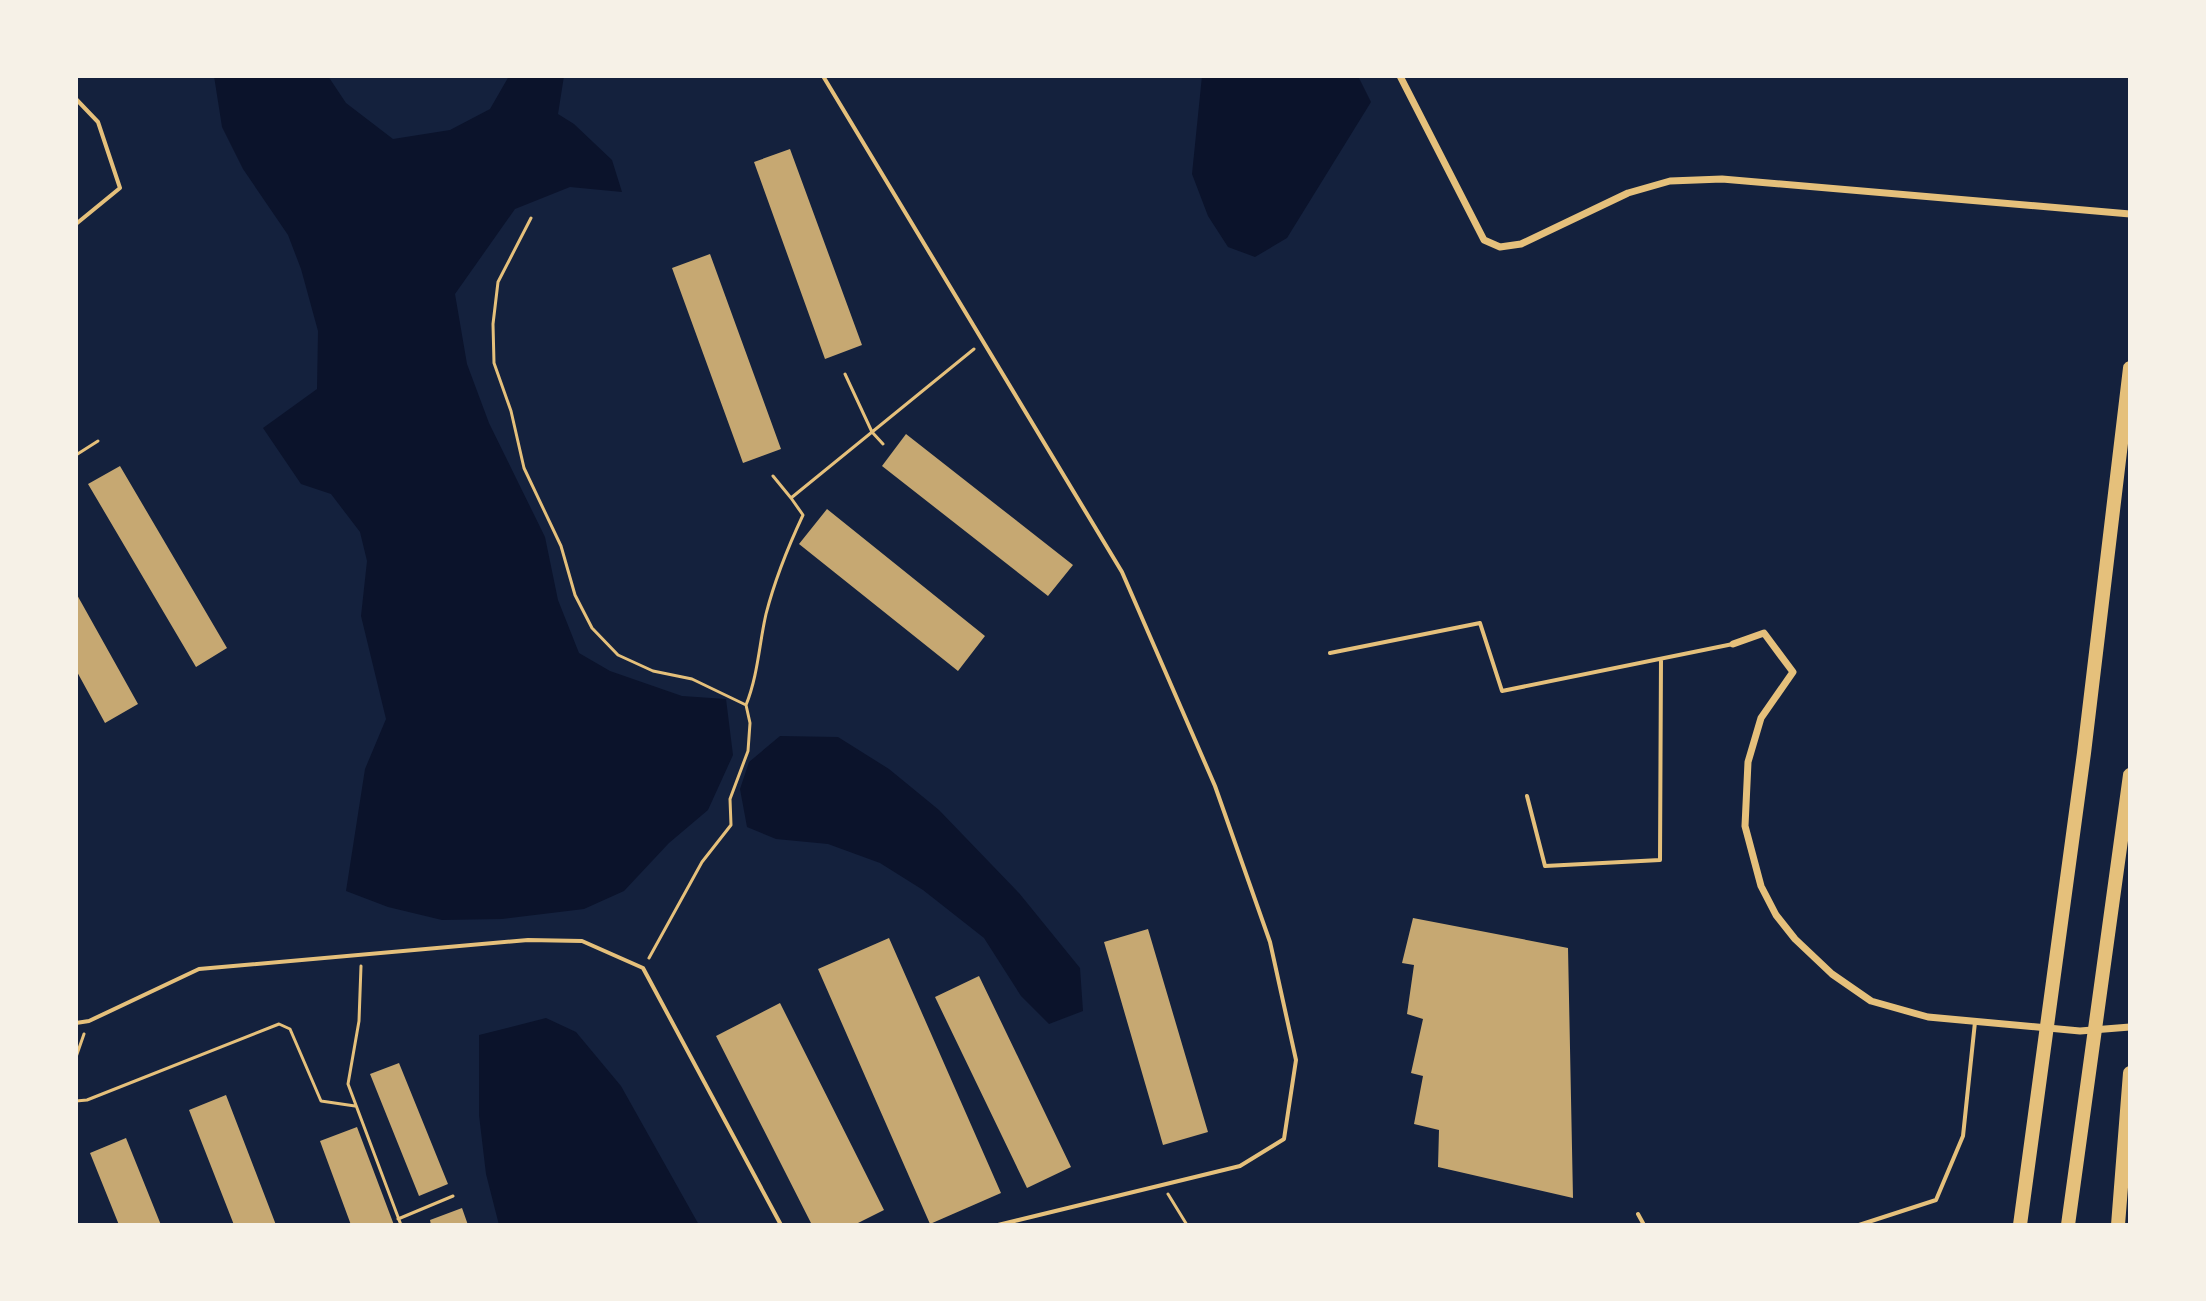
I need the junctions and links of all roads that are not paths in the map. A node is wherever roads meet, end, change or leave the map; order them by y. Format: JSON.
{"nodes":[{"id":1,"x":823,"y":76,"type":"edge"},
{"id":2,"x":1400,"y":76,"type":"edge"},
{"id":3,"x":76,"y":99,"type":"edge"},
{"id":4,"x":2130,"y":214,"type":"edge"},
{"id":5,"x":76,"y":224,"type":"edge"},
{"id":6,"x":2130,"y":368,"type":"edge"},
{"id":7,"x":1733,"y":644,"type":"joint"},
{"id":8,"x":1330,"y":653,"type":"dead end"},
{"id":9,"x":1661,"y":659,"type":"junction"},
{"id":10,"x":2130,"y":775,"type":"edge"},
{"id":11,"x":1527,"y":796,"type":"dead end"},
{"id":12,"x":1975,"y":1022,"type":"junction"},
{"id":13,"x":76,"y":1023,"type":"edge"},
{"id":14,"x":2130,"y":1027,"type":"edge"},
{"id":15,"x":2130,"y":1073,"type":"edge"},
{"id":16,"x":2129,"y":1089,"type":"edge"},
{"id":17,"x":1638,"y":1214,"type":"dead end"},
{"id":18,"x":781,"y":1225,"type":"edge"},
{"id":19,"x":998,"y":1225,"type":"edge"},
{"id":20,"x":1644,"y":1225,"type":"edge"},
{"id":21,"x":1859,"y":1225,"type":"edge"},
{"id":22,"x":2020,"y":1225,"type":"edge"},
{"id":23,"x":2068,"y":1225,"type":"edge"},
{"id":24,"x":2118,"y":1225,"type":"edge"}],
"edges":[{"from":1,"to":19,"type":"lane"},
{"from":2,"to":4,"type":"street"},
{"from":3,"to":5,"type":"lane"},
{"from":6,"to":22,"type":"highway"},
{"from":7,"to":9,"type":"lane"},
{"from":7,"to":12,"type":"street"},
{"from":8,"to":9,"type":"lane"},
{"from":9,"to":11,"type":"lane"},
{"from":10,"to":23,"type":"highway"},
{"from":12,"to":14,"type":"street"},
{"from":12,"to":21,"type":"lane"},
{"from":13,"to":18,"type":"lane"},
{"from":15,"to":16,"type":"highway"},
{"from":16,"to":24,"type":"highway"},
{"from":17,"to":20,"type":"lane"}]}
